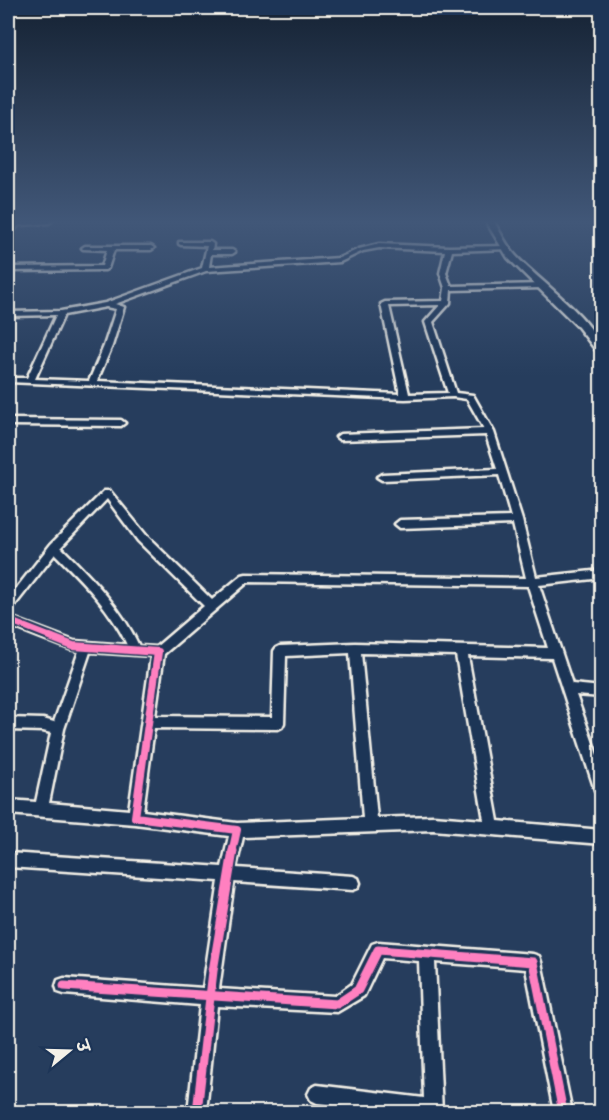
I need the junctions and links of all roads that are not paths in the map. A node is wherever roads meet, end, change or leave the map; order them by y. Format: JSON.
{"nodes":[{"id":1,"x":196,"y":272,"type":"edge"},
{"id":2,"x":443,"y":272,"type":"edge"},
{"id":3,"x":529,"y":272,"type":"edge"},
{"id":4,"x":537,"y":272,"type":"edge"},
{"id":5,"x":542,"y":286,"type":"junction"},
{"id":6,"x":448,"y":288,"type":"junction"},
{"id":7,"x":446,"y":303,"type":"junction"},
{"id":8,"x":107,"y":305,"type":"junction"},
{"id":9,"x":61,"y":313,"type":"junction"},
{"id":10,"x":8,"y":314,"type":"edge"},
{"id":11,"x":602,"y":339,"type":"edge"},
{"id":12,"x":602,"y":351,"type":"edge"},
{"id":13,"x":31,"y":379,"type":"junction"},
{"id":14,"x":8,"y":380,"type":"edge"},
{"id":15,"x":92,"y":382,"type":"junction"},
{"id":16,"x":453,"y":395,"type":"junction"},
{"id":17,"x":405,"y":397,"type":"junction"},
{"id":18,"x":8,"y":422,"type":"edge"},
{"id":19,"x":121,"y":423,"type":"dead end"},
{"id":20,"x":490,"y":432,"type":"junction"},
{"id":21,"x":340,"y":437,"type":"dead end"},
{"id":22,"x":502,"y":472,"type":"junction"},
{"id":23,"x":382,"y":477,"type":"dead end"},
{"id":24,"x":517,"y":520,"type":"junction"},
{"id":25,"x":400,"y":524,"type":"dead end"},
{"id":26,"x":55,"y":547,"type":"junction"},
{"id":27,"x":602,"y":574,"type":"edge"},
{"id":28,"x":532,"y":582,"type":"junction"},
{"id":29,"x":8,"y":606,"type":"edge"},
{"id":30,"x":212,"y":607,"type":"junction"},
{"id":31,"x":8,"y":620,"type":"edge"},
{"id":32,"x":86,"y":647,"type":"junction"},
{"id":33,"x":355,"y":648,"type":"junction"},
{"id":34,"x":135,"y":650,"type":"junction"},
{"id":35,"x":461,"y":651,"type":"junction"},
{"id":36,"x":158,"y":652,"type":"junction"},
{"id":37,"x":555,"y":653,"type":"junction"},
{"id":38,"x":567,"y":688,"type":"junction"},
{"id":39,"x":602,"y":692,"type":"edge"},
{"id":40,"x":148,"y":722,"type":"junction"},
{"id":41,"x":8,"y":724,"type":"edge"},
{"id":42,"x":58,"y":729,"type":"junction"},
{"id":43,"x":597,"y":765,"type":"edge"},
{"id":44,"x":602,"y":790,"type":"edge"},
{"id":45,"x":8,"y":807,"type":"edge"},
{"id":46,"x":41,"y":810,"type":"junction"},
{"id":47,"x":135,"y":817,"type":"junction"},
{"id":48,"x":371,"y":825,"type":"junction"},
{"id":49,"x":492,"y":828,"type":"junction"},
{"id":50,"x":237,"y":830,"type":"junction"},
{"id":51,"x":602,"y":837,"type":"edge"},
{"id":52,"x":8,"y":860,"type":"edge"},
{"id":53,"x":227,"y":876,"type":"junction"},
{"id":54,"x":353,"y":884,"type":"dead end"},
{"id":55,"x":427,"y":955,"type":"junction"},
{"id":56,"x":64,"y":986,"type":"dead end"},
{"id":57,"x":209,"y":997,"type":"junction"},
{"id":58,"x":317,"y":1094,"type":"dead end"},
{"id":59,"x":432,"y":1110,"type":"edge"},
{"id":60,"x":197,"y":1113,"type":"edge"},
{"id":61,"x":563,"y":1113,"type":"edge"}],
"edges":[{"from":1,"to":8,"type":"street"},
{"from":2,"to":6,"type":"street"},
{"from":3,"to":5,"type":"street"},
{"from":4,"to":11,"type":"street"},
{"from":5,"to":6,"type":"street"},
{"from":5,"to":12,"type":"street"},
{"from":6,"to":7,"type":"street"},
{"from":7,"to":16,"type":"street"},
{"from":7,"to":17,"type":"street"},
{"from":8,"to":9,"type":"street"},
{"from":8,"to":15,"type":"street"},
{"from":9,"to":10,"type":"street"},
{"from":9,"to":13,"type":"street"},
{"from":13,"to":14,"type":"street"},
{"from":13,"to":15,"type":"street"},
{"from":15,"to":17,"type":"street"},
{"from":16,"to":17,"type":"street"},
{"from":16,"to":20,"type":"street"},
{"from":18,"to":19,"type":"street"},
{"from":20,"to":21,"type":"street"},
{"from":20,"to":22,"type":"street"},
{"from":22,"to":23,"type":"street"},
{"from":22,"to":24,"type":"street"},
{"from":24,"to":25,"type":"street"},
{"from":24,"to":28,"type":"street"},
{"from":26,"to":29,"type":"street"},
{"from":26,"to":30,"type":"street"},
{"from":26,"to":34,"type":"street"},
{"from":27,"to":28,"type":"street"},
{"from":28,"to":30,"type":"street"},
{"from":28,"to":37,"type":"street"},
{"from":30,"to":36,"type":"street"},
{"from":31,"to":32,"type":"street"},
{"from":32,"to":34,"type":"street"},
{"from":32,"to":42,"type":"street"},
{"from":33,"to":35,"type":"street"},
{"from":33,"to":40,"type":"street"},
{"from":33,"to":48,"type":"street"},
{"from":34,"to":36,"type":"street"},
{"from":35,"to":37,"type":"street"},
{"from":35,"to":49,"type":"street"},
{"from":36,"to":40,"type":"street"},
{"from":37,"to":38,"type":"street"},
{"from":38,"to":39,"type":"street"},
{"from":38,"to":43,"type":"street"},
{"from":40,"to":47,"type":"street"},
{"from":41,"to":42,"type":"street"},
{"from":42,"to":46,"type":"street"},
{"from":43,"to":44,"type":"street"},
{"from":45,"to":46,"type":"street"},
{"from":46,"to":47,"type":"street"},
{"from":47,"to":50,"type":"street"},
{"from":48,"to":49,"type":"street"},
{"from":48,"to":50,"type":"street"},
{"from":49,"to":51,"type":"street"},
{"from":50,"to":53,"type":"street"},
{"from":52,"to":53,"type":"street"},
{"from":53,"to":54,"type":"street"},
{"from":53,"to":57,"type":"street"},
{"from":55,"to":57,"type":"street"},
{"from":55,"to":59,"type":"street"},
{"from":55,"to":61,"type":"street"},
{"from":56,"to":57,"type":"street"},
{"from":57,"to":60,"type":"street"},
{"from":58,"to":59,"type":"street"}]}
